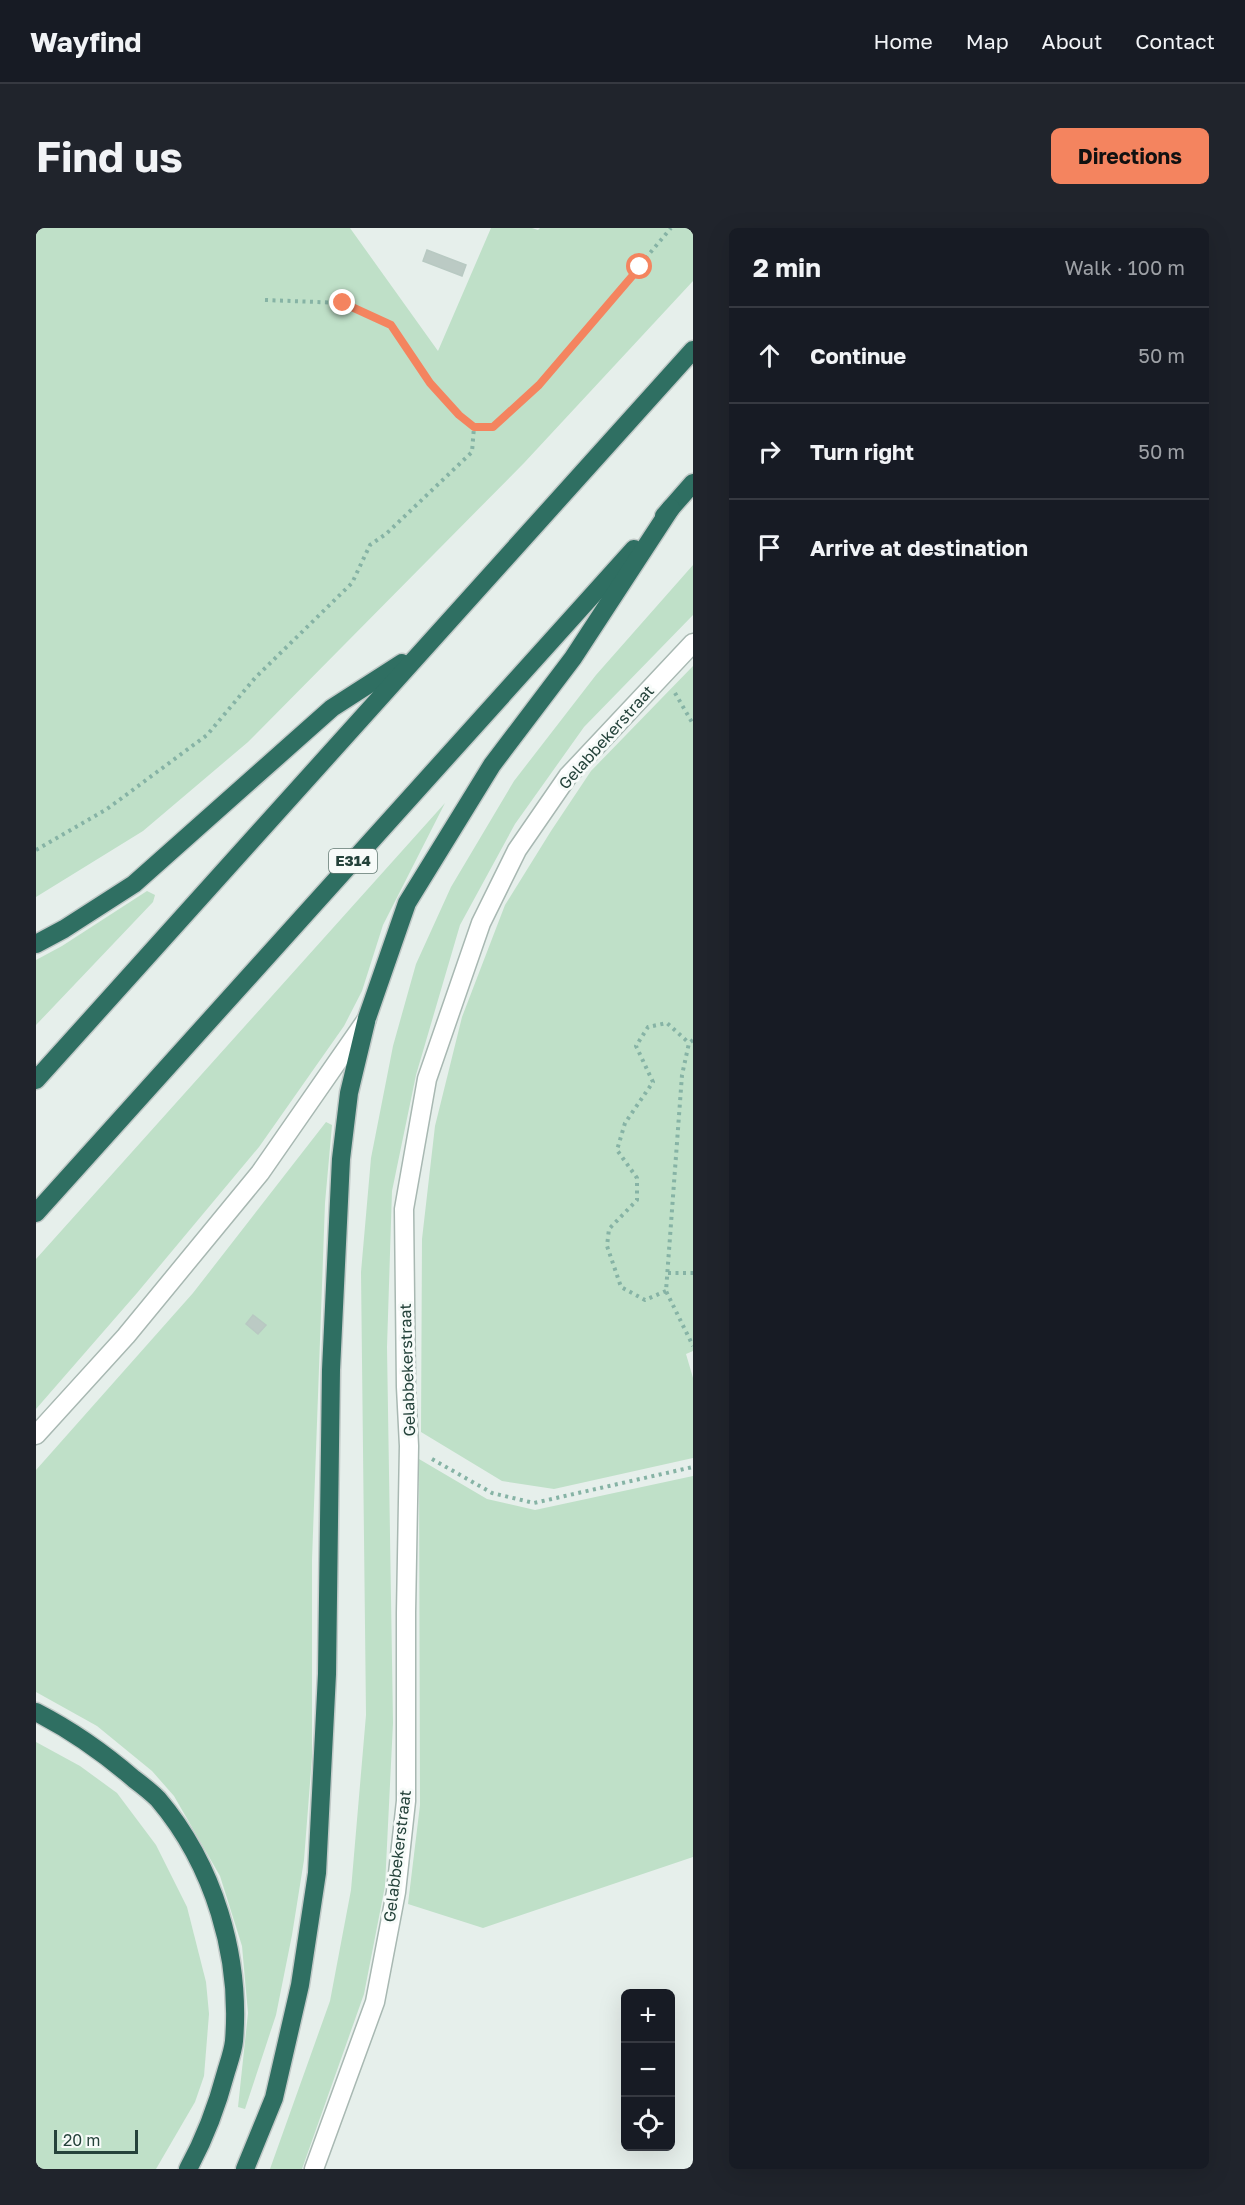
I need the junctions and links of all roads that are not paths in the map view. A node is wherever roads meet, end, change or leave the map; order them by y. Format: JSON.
{"nodes":[{"id":1,"x":693,"y":350,"type":"edge"},
{"id":2,"x":693,"y":483,"type":"edge"},
{"id":3,"x":671,"y":508,"type":"junction"},
{"id":4,"x":693,"y":643,"type":"edge"},
{"id":5,"x":421,"y":651,"type":"junction"},
{"id":6,"x":36,"y":944,"type":"edge"},
{"id":7,"x":367,"y":1018,"type":"junction"},
{"id":8,"x":36,"y":1080,"type":"edge"},
{"id":9,"x":36,"y":1213,"type":"edge"},
{"id":10,"x":36,"y":1435,"type":"edge"},
{"id":11,"x":36,"y":1712,"type":"edge"},
{"id":12,"x":188,"y":2169,"type":"edge"},
{"id":13,"x":245,"y":2169,"type":"edge"},
{"id":14,"x":314,"y":2169,"type":"edge"}],
"edges":[{"from":1,"to":5,"type":"highway"},
{"from":2,"to":3,"type":"highway","number":"E314"},
{"from":3,"to":7,"type":"highway"},
{"from":3,"to":9,"type":"highway","number":"E314"},
{"from":4,"to":14,"type":"street","name":"Gelabbekerstraat"},
{"from":5,"to":6,"type":"highway"},
{"from":5,"to":8,"type":"highway"},
{"from":7,"to":10,"type":"street"},
{"from":7,"to":13,"type":"highway"},
{"from":11,"to":12,"type":"highway"}]}
